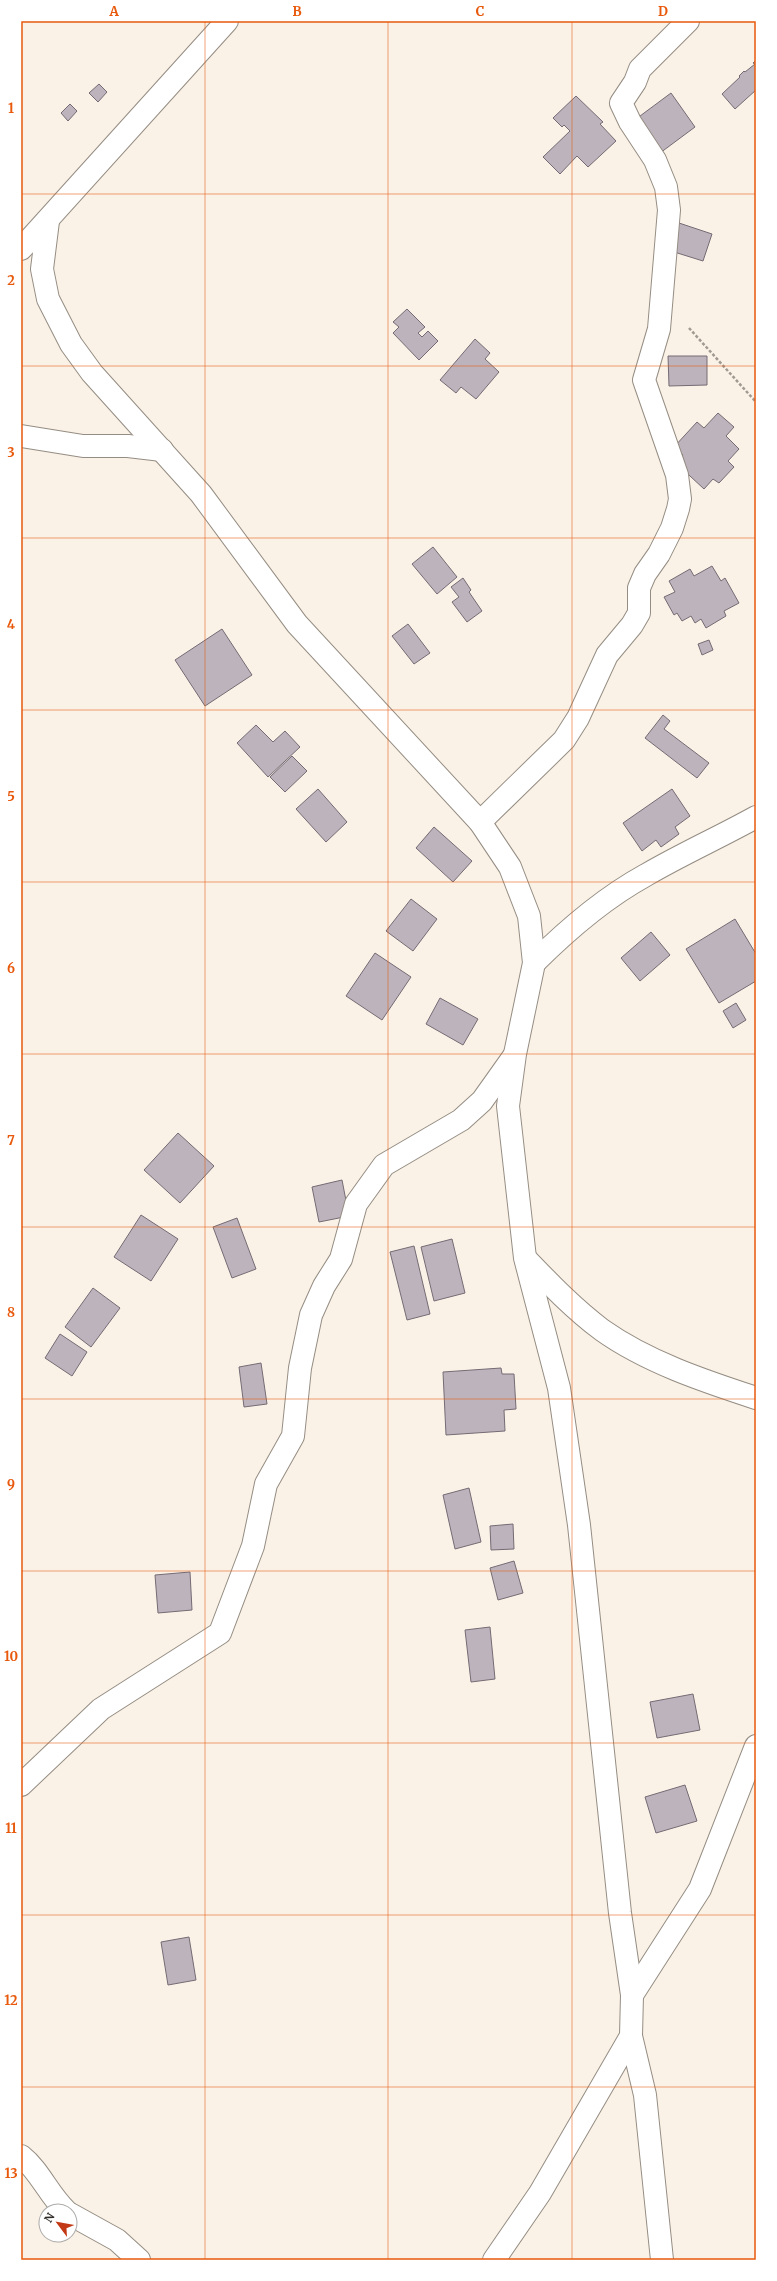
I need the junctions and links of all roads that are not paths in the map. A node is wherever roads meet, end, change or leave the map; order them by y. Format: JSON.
{"nodes":[{"id":1,"x":227,"y":21,"type":"edge"},
{"id":2,"x":688,"y":21,"type":"edge"},
{"id":3,"x":48,"y":221,"type":"junction"},
{"id":4,"x":21,"y":249,"type":"edge"},
{"id":5,"x":21,"y":436,"type":"edge"},
{"id":6,"x":162,"y":450,"type":"junction"},
{"id":7,"x":756,"y":817,"type":"edge"},
{"id":8,"x":480,"y":822,"type":"junction"},
{"id":9,"x":534,"y":963,"type":"junction"},
{"id":10,"x":516,"y":1054,"type":"junction"},
{"id":11,"x":526,"y":1258,"type":"junction"},
{"id":12,"x":756,"y":1398,"type":"edge"},
{"id":13,"x":756,"y":1746,"type":"edge"},
{"id":14,"x":21,"y":1785,"type":"edge"},
{"id":15,"x":632,"y":1995,"type":"junction"},
{"id":16,"x":631,"y":2036,"type":"junction"},
{"id":17,"x":21,"y":2156,"type":"edge"},
{"id":18,"x":58,"y":2203,"type":"edge"},
{"id":19,"x":78,"y":2218,"type":"edge"},
{"id":20,"x":139,"y":2260,"type":"edge"},
{"id":21,"x":494,"y":2260,"type":"edge"},
{"id":22,"x":662,"y":2260,"type":"edge"}],
"edges":[{"from":1,"to":3,"type":"street"},
{"from":2,"to":8,"type":"street"},
{"from":3,"to":4,"type":"street"},
{"from":3,"to":6,"type":"street"},
{"from":5,"to":6,"type":"street"},
{"from":6,"to":8,"type":"street"},
{"from":7,"to":9,"type":"street"},
{"from":8,"to":9,"type":"street"},
{"from":9,"to":10,"type":"street"},
{"from":10,"to":11,"type":"street"},
{"from":10,"to":14,"type":"street"},
{"from":11,"to":12,"type":"street"},
{"from":11,"to":15,"type":"street"},
{"from":13,"to":15,"type":"street"},
{"from":15,"to":16,"type":"street"},
{"from":16,"to":21,"type":"street"},
{"from":16,"to":22,"type":"street"},
{"from":17,"to":18,"type":"street"},
{"from":19,"to":20,"type":"street"}]}
